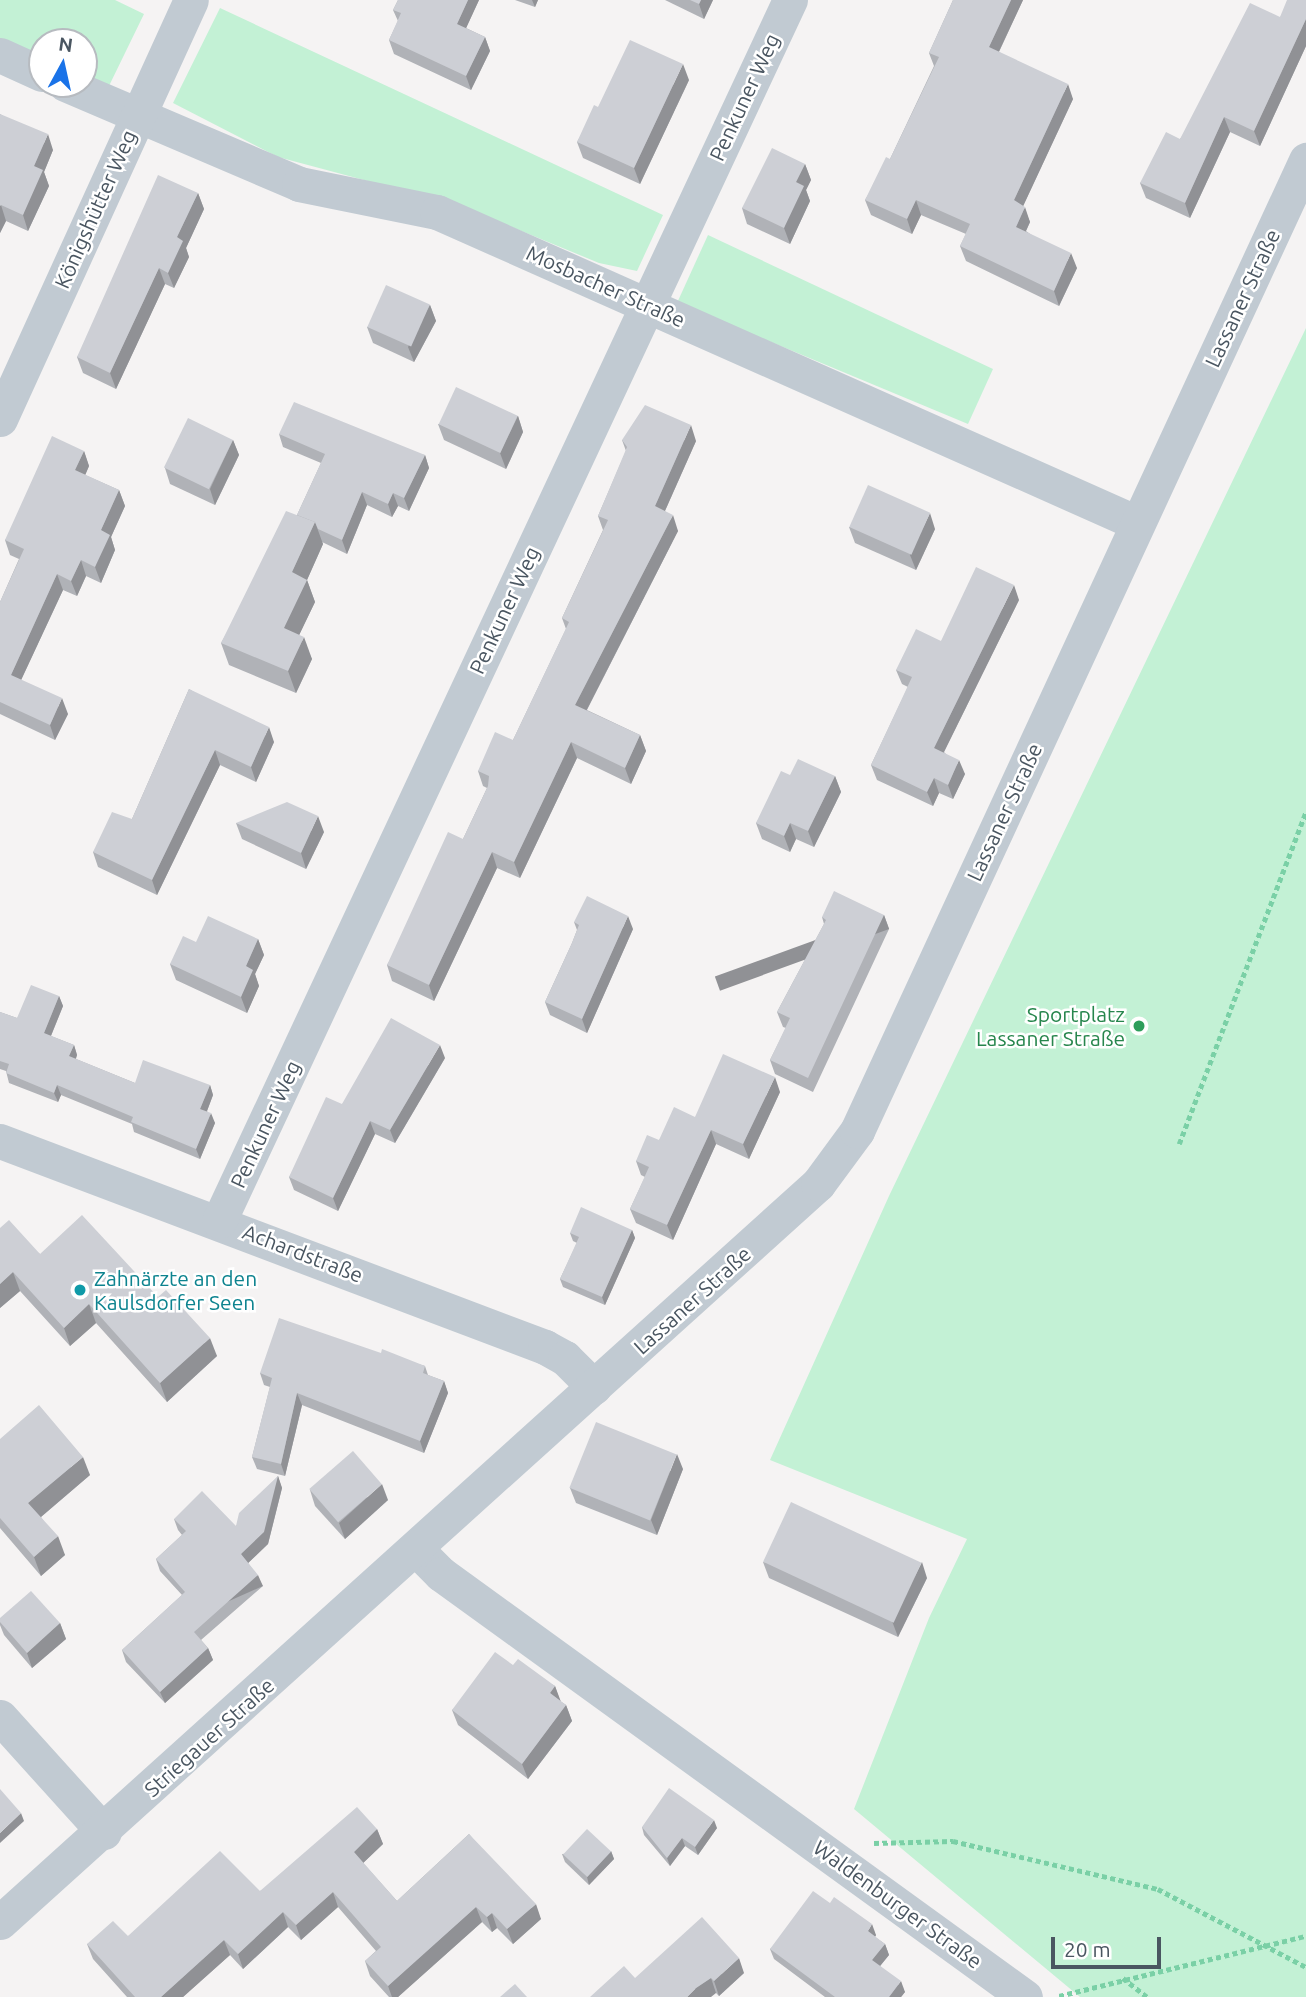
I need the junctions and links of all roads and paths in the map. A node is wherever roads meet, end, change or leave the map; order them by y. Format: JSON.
{"nodes":[{"id":1,"x":191,"y":0,"type":"edge"},
{"id":2,"x":790,"y":0,"type":"edge"},
{"id":3,"x":0,"y":55,"type":"edge"},
{"id":4,"x":28,"y":68,"type":"edge"},
{"id":5,"x":98,"y":98,"type":"edge"},
{"id":6,"x":137,"y":115,"type":"junction"},
{"id":7,"x":1306,"y":160,"type":"edge"},
{"id":8,"x":646,"y":304,"type":"junction"},
{"id":9,"x":0,"y":419,"type":"edge"},
{"id":10,"x":1137,"y":523,"type":"junction"},
{"id":11,"x":1306,"y":812,"type":"edge"},
{"id":12,"x":0,"y":1141,"type":"edge"},
{"id":13,"x":1179,"y":1144,"type":"dead end"},
{"id":14,"x":219,"y":1221,"type":"junction"},
{"id":15,"x":594,"y":1387,"type":"junction"},
{"id":16,"x":417,"y":1550,"type":"junction"},
{"id":17,"x":0,"y":1717,"type":"edge"},
{"id":18,"x":104,"y":1832,"type":"junction"},
{"id":19,"x":817,"y":1844,"type":"junction"},
{"id":20,"x":0,"y":1922,"type":"edge"},
{"id":21,"x":1306,"y":1936,"type":"edge"},
{"id":22,"x":1262,"y":1947,"type":"junction"},
{"id":23,"x":1306,"y":1967,"type":"edge"},
{"id":24,"x":1123,"y":1978,"type":"junction"},
{"id":25,"x":1025,"y":1997,"type":"edge"},
{"id":26,"x":1055,"y":1997,"type":"edge"},
{"id":27,"x":1147,"y":1997,"type":"edge"}],
"edges":[{"from":1,"to":6,"type":"street","name":"Königshütter Weg"},
{"from":2,"to":8,"type":"street","name":"Penkuner Weg"},
{"from":3,"to":4,"type":"street"},
{"from":5,"to":6,"type":"street","name":"Mosbacher Straße"},
{"from":6,"to":8,"type":"street","name":"Mosbacher Straße"},
{"from":6,"to":9,"type":"street","name":"Königshütter Weg"},
{"from":7,"to":10,"type":"street","name":"Lassaner Straße"},
{"from":8,"to":10,"type":"street","name":"Mosbacher Straße"},
{"from":8,"to":14,"type":"street","name":"Penkuner Weg"},
{"from":10,"to":15,"type":"street","name":"Lassaner Straße"},
{"from":11,"to":13,"type":"path"},
{"from":12,"to":14,"type":"street","name":"Achardstraße"},
{"from":14,"to":15,"type":"street","name":"Achardstraße"},
{"from":15,"to":16,"type":"street","name":"Striegauer Straße"},
{"from":16,"to":18,"type":"street","name":"Striegauer Straße"},
{"from":16,"to":19,"type":"street"},
{"from":17,"to":18,"type":"street"},
{"from":18,"to":20,"type":"street","name":"Striegauer Straße"},
{"from":19,"to":22,"type":"path"},
{"from":19,"to":25,"type":"street","name":"Waldenburger Straße"},
{"from":21,"to":22,"type":"path"},
{"from":22,"to":23,"type":"path"},
{"from":22,"to":24,"type":"path"},
{"from":24,"to":26,"type":"path"},
{"from":24,"to":27,"type":"path"}]}
